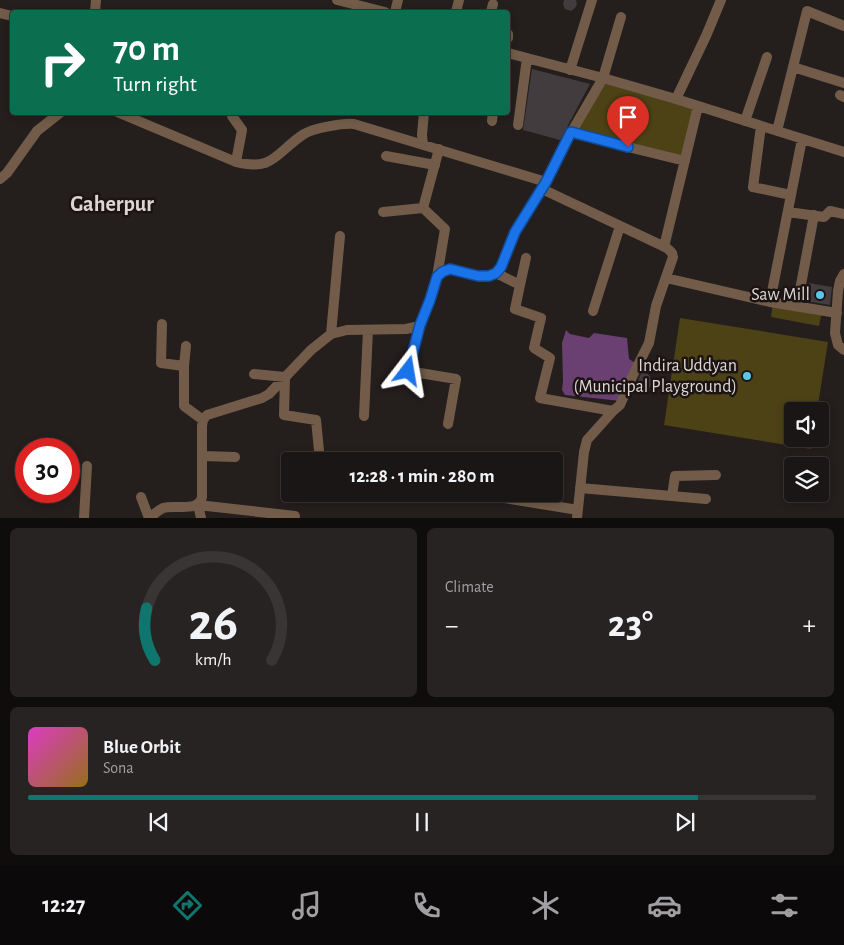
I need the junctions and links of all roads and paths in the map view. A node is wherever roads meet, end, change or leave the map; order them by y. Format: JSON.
{"nodes":[{"id":1,"x":337,"y":0,"type":"edge"},
{"id":2,"x":592,"y":0,"type":"edge"},
{"id":3,"x":721,"y":0,"type":"edge"},
{"id":4,"x":368,"y":4,"type":"edge"},
{"id":5,"x":621,"y":17,"type":"dead end"},
{"id":6,"x":844,"y":26,"type":"edge"},
{"id":7,"x":510,"y":54,"type":"edge"},
{"id":8,"x":767,"y":57,"type":"dead end"},
{"id":9,"x":527,"y":58,"type":"junction"},
{"id":10,"x":793,"y":67,"type":"junction"},
{"id":11,"x":570,"y":70,"type":"junction"},
{"id":12,"x":603,"y":78,"type":"junction"},
{"id":13,"x":844,"y":83,"type":"edge"},
{"id":14,"x":676,"y":99,"type":"junction"},
{"id":15,"x":698,"y":106,"type":"junction"},
{"id":16,"x":57,"y":115,"type":"edge"},
{"id":17,"x":124,"y":115,"type":"edge"},
{"id":18,"x":424,"y":115,"type":"edge"},
{"id":19,"x":232,"y":116,"type":"dead end"},
{"id":20,"x":745,"y":121,"type":"junction"},
{"id":21,"x":518,"y":125,"type":"dead end"},
{"id":22,"x":761,"y":126,"type":"junction"},
{"id":23,"x":777,"y":131,"type":"junction"},
{"id":24,"x":571,"y":132,"type":"junction"},
{"id":25,"x":802,"y":139,"type":"junction"},
{"id":26,"x":424,"y":145,"type":"junction"},
{"id":27,"x":439,"y":149,"type":"junction"},
{"id":28,"x":844,"y":152,"type":"edge"},
{"id":29,"x":386,"y":156,"type":"dead end"},
{"id":30,"x":685,"y":161,"type":"junction"},
{"id":31,"x":236,"y":162,"type":"junction"},
{"id":32,"x":435,"y":165,"type":"junction"},
{"id":33,"x":0,"y":179,"type":"edge"},
{"id":34,"x":544,"y":185,"type":"junction"},
{"id":35,"x":791,"y":195,"type":"junction"},
{"id":36,"x":423,"y":208,"type":"junction"},
{"id":37,"x":383,"y":212,"type":"dead end"},
{"id":38,"x":788,"y":212,"type":"junction"},
{"id":39,"x":844,"y":214,"type":"edge"},
{"id":40,"x":814,"y":215,"type":"junction"},
{"id":41,"x":620,"y":226,"type":"junction"},
{"id":42,"x":340,"y":236,"type":"dead end"},
{"id":43,"x":664,"y":247,"type":"junction"},
{"id":44,"x":526,"y":258,"type":"dead end"},
{"id":45,"x":496,"y":273,"type":"junction"},
{"id":46,"x":844,"y":274,"type":"edge"},
{"id":47,"x":437,"y":277,"type":"junction"},
{"id":48,"x":666,"y":278,"type":"junction"},
{"id":49,"x":520,"y":285,"type":"junction"},
{"id":50,"x":770,"y":302,"type":"junction"},
{"id":51,"x":797,"y":306,"type":"junction"},
{"id":52,"x":593,"y":311,"type":"dead end"},
{"id":53,"x":836,"y":313,"type":"junction"},
{"id":54,"x":162,"y":324,"type":"dead end"},
{"id":55,"x":420,"y":325,"type":"junction"},
{"id":56,"x":368,"y":330,"type":"junction"},
{"id":57,"x":331,"y":334,"type":"junction"},
{"id":58,"x":186,"y":346,"type":"dead end"},
{"id":59,"x":844,"y":350,"type":"edge"},
{"id":60,"x":184,"y":366,"type":"junction"},
{"id":61,"x":254,"y":374,"type":"dead end"},
{"id":62,"x":285,"y":377,"type":"junction"},
{"id":63,"x":612,"y":411,"type":"junction"},
{"id":64,"x":364,"y":416,"type":"dead end"},
{"id":65,"x":204,"y":420,"type":"junction"},
{"id":66,"x":448,"y":424,"type":"dead end"},
{"id":67,"x":319,"y":452,"type":"edge"},
{"id":68,"x":202,"y":456,"type":"junction"},
{"id":69,"x":234,"y":457,"type":"dead end"},
{"id":70,"x":87,"y":466,"type":"dead end"},
{"id":71,"x":716,"y":475,"type":"dead end"},
{"id":72,"x":580,"y":488,"type":"junction"},
{"id":73,"x":672,"y":496,"type":"junction"},
{"id":74,"x":141,"y":497,"type":"dead end"},
{"id":75,"x":706,"y":499,"type":"dead end"},
{"id":76,"x":519,"y":502,"type":"edge"},
{"id":77,"x":198,"y":505,"type":"junction"},
{"id":78,"x":577,"y":514,"type":"edge"},
{"id":79,"x":295,"y":516,"type":"dead end"},
{"id":80,"x":84,"y":518,"type":"edge"},
{"id":81,"x":150,"y":518,"type":"edge"},
{"id":82,"x":201,"y":518,"type":"edge"}],
"edges":[{"from":1,"to":4,"type":"street"},
{"from":2,"to":11,"type":"street"},
{"from":3,"to":14,"type":"street"},
{"from":5,"to":12,"type":"street"},
{"from":6,"to":10,"type":"street"},
{"from":7,"to":9,"type":"street"},
{"from":8,"to":20,"type":"street"},
{"from":9,"to":11,"type":"street"},
{"from":9,"to":21,"type":"street"},
{"from":10,"to":13,"type":"street"},
{"from":10,"to":23,"type":"street"},
{"from":11,"to":12,"type":"street"},
{"from":12,"to":14,"type":"street"},
{"from":12,"to":24,"type":"street"},
{"from":14,"to":15,"type":"street"},
{"from":15,"to":20,"type":"street"},
{"from":15,"to":30,"type":"street"},
{"from":16,"to":33,"type":"street"},
{"from":17,"to":31,"type":"street"},
{"from":18,"to":26,"type":"street"},
{"from":19,"to":31,"type":"street"},
{"from":20,"to":22,"type":"street"},
{"from":22,"to":23,"type":"street"},
{"from":22,"to":35,"type":"street"},
{"from":23,"to":25,"type":"street"},
{"from":24,"to":30,"type":"street"},
{"from":24,"to":34,"type":"street"},
{"from":25,"to":28,"type":"street"},
{"from":25,"to":35,"type":"street"},
{"from":26,"to":27,"type":"street"},
{"from":26,"to":31,"type":"street"},
{"from":27,"to":32,"type":"street"},
{"from":27,"to":34,"type":"street"},
{"from":29,"to":32,"type":"street"},
{"from":30,"to":43,"type":"street"},
{"from":32,"to":36,"type":"street"},
{"from":34,"to":41,"type":"street"},
{"from":34,"to":45,"type":"street"},
{"from":35,"to":38,"type":"street"},
{"from":36,"to":37,"type":"street"},
{"from":36,"to":47,"type":"street"},
{"from":38,"to":40,"type":"street"},
{"from":38,"to":50,"type":"street"},
{"from":39,"to":40,"type":"street"},
{"from":40,"to":51,"type":"street"},
{"from":41,"to":43,"type":"street"},
{"from":41,"to":52,"type":"street"},
{"from":42,"to":57,"type":"street"},
{"from":43,"to":48,"type":"street"},
{"from":44,"to":49,"type":"street"},
{"from":45,"to":47,"type":"street"},
{"from":45,"to":49,"type":"street"},
{"from":46,"to":53,"type":"street"},
{"from":47,"to":55,"type":"street"},
{"from":48,"to":50,"type":"street"},
{"from":48,"to":63,"type":"street"},
{"from":49,"to":63,"type":"street"},
{"from":50,"to":51,"type":"street"},
{"from":51,"to":53,"type":"street"},
{"from":53,"to":59,"type":"street"},
{"from":54,"to":60,"type":"street"},
{"from":55,"to":56,"type":"street"},
{"from":55,"to":66,"type":"street"},
{"from":56,"to":57,"type":"street"},
{"from":56,"to":64,"type":"street"},
{"from":57,"to":62,"type":"street"},
{"from":58,"to":60,"type":"street"},
{"from":60,"to":65,"type":"street"},
{"from":61,"to":62,"type":"street"},
{"from":62,"to":65,"type":"street"},
{"from":62,"to":67,"type":"street"},
{"from":63,"to":72,"type":"street"},
{"from":65,"to":68,"type":"street"},
{"from":68,"to":69,"type":"street"},
{"from":68,"to":77,"type":"street"},
{"from":70,"to":80,"type":"street"},
{"from":71,"to":73,"type":"street"},
{"from":72,"to":73,"type":"street"},
{"from":72,"to":78,"type":"street"},
{"from":73,"to":75,"type":"street"},
{"from":74,"to":81,"type":"street"},
{"from":76,"to":78,"type":"street"},
{"from":77,"to":79,"type":"street"},
{"from":77,"to":81,"type":"street"},
{"from":77,"to":82,"type":"street"}]}
